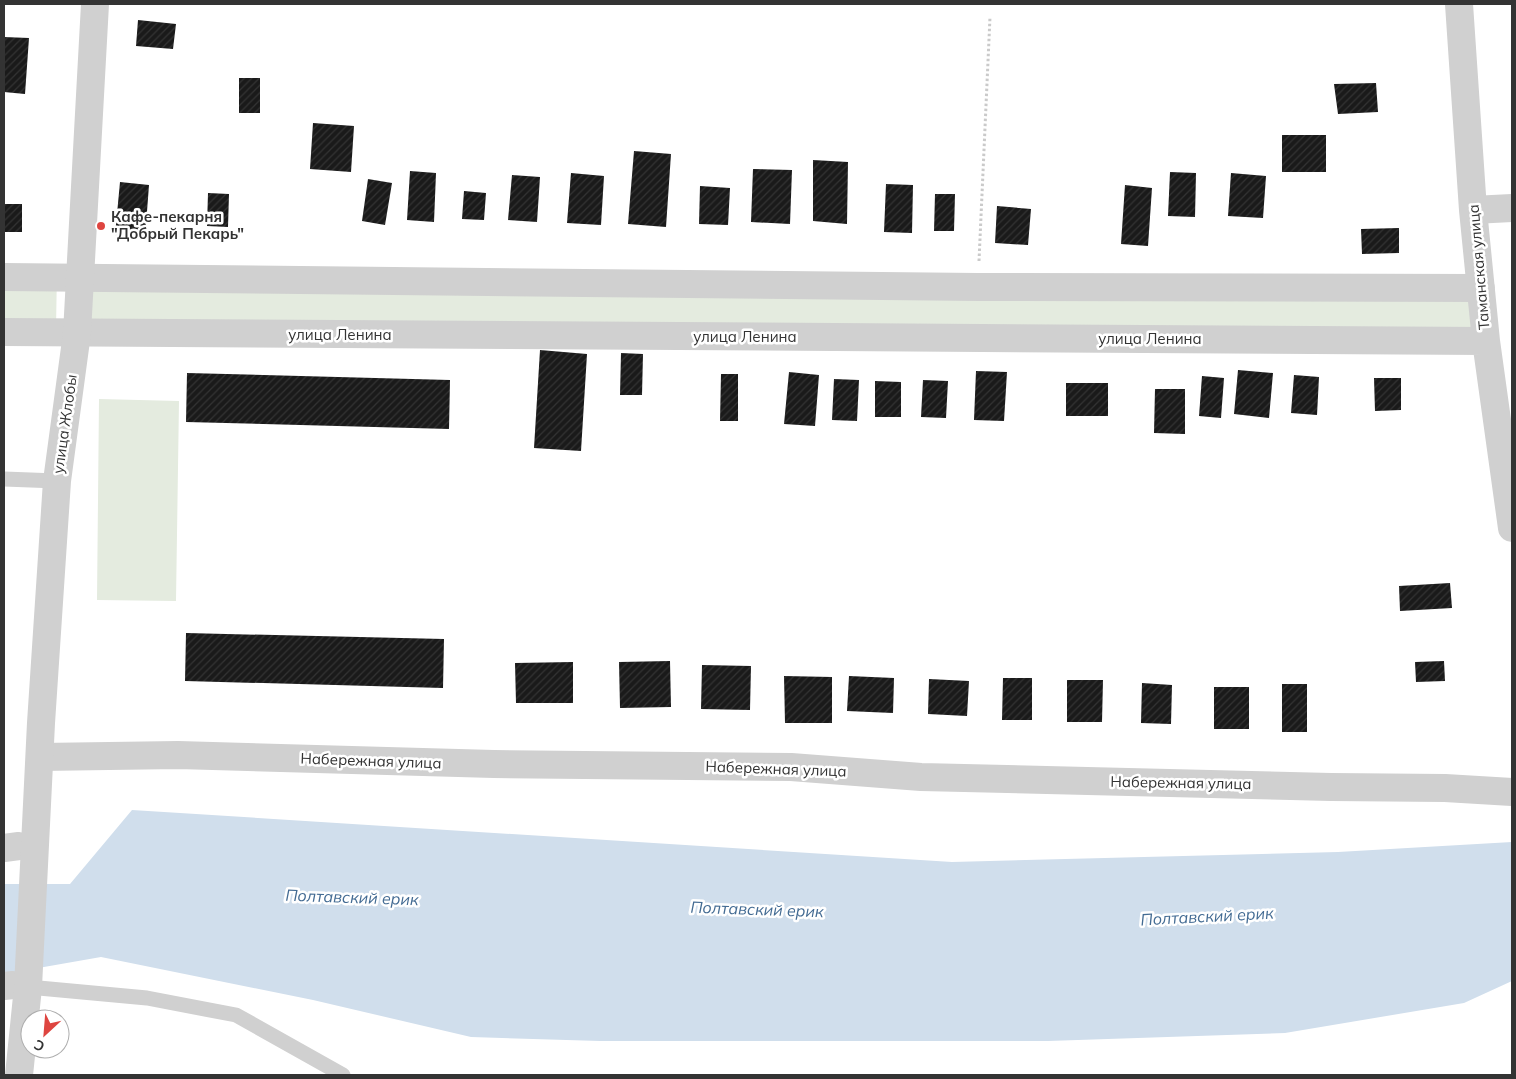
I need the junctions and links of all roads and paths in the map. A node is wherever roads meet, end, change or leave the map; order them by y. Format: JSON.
{"nodes":[{"id":1,"x":95,"y":4,"type":"edge"},
{"id":2,"x":1459,"y":4,"type":"edge"},
{"id":3,"x":990,"y":17,"type":"dead end"},
{"id":4,"x":1512,"y":208,"type":"edge"},
{"id":5,"x":1473,"y":210,"type":"junction"},
{"id":6,"x":4,"y":277,"type":"edge"},
{"id":7,"x":80,"y":279,"type":"junction"},
{"id":8,"x":978,"y":287,"type":"junction"},
{"id":9,"x":1481,"y":288,"type":"junction"},
{"id":10,"x":4,"y":332,"type":"edge"},
{"id":11,"x":77,"y":333,"type":"junction"},
{"id":12,"x":1486,"y":340,"type":"junction"},
{"id":13,"x":4,"y":479,"type":"edge"},
{"id":14,"x":57,"y":481,"type":"junction"},
{"id":15,"x":1512,"y":528,"type":"edge"},
{"id":16,"x":40,"y":757,"type":"junction"},
{"id":17,"x":1512,"y":792,"type":"edge"},
{"id":18,"x":20,"y":846,"type":"edge"},
{"id":19,"x":15,"y":986,"type":"edge"},
{"id":20,"x":19,"y":1075,"type":"edge"},
{"id":21,"x":342,"y":1075,"type":"edge"}],
"edges":[{"from":1,"to":7,"type":"street","name":"улица Жлобы"},
{"from":2,"to":5,"type":"street","name":"Таманская улица"},
{"from":3,"to":8,"type":"path"},
{"from":4,"to":5,"type":"street"},
{"from":5,"to":9,"type":"street","name":"Таманская улица"},
{"from":6,"to":7,"type":"street"},
{"from":7,"to":8,"type":"street"},
{"from":7,"to":11,"type":"street","name":"улица Жлобы"},
{"from":8,"to":9,"type":"street"},
{"from":9,"to":12,"type":"street","name":"Таманская улица"},
{"from":10,"to":11,"type":"street","name":"улица Ленина"},
{"from":11,"to":12,"type":"street","name":"улица Ленина"},
{"from":11,"to":14,"type":"street","name":"улица Жлобы"},
{"from":12,"to":15,"type":"street","name":"Таманская улица"},
{"from":13,"to":14,"type":"lane"},
{"from":14,"to":16,"type":"street","name":"улица Жлобы"},
{"from":16,"to":17,"type":"street","name":"Набережная улица"},
{"from":16,"to":18,"type":"street","name":"улица Жлобы"},
{"from":18,"to":19,"type":"street","name":"улица Жлобы"},
{"from":19,"to":20,"type":"street"},
{"from":19,"to":21,"type":"lane"}]}
